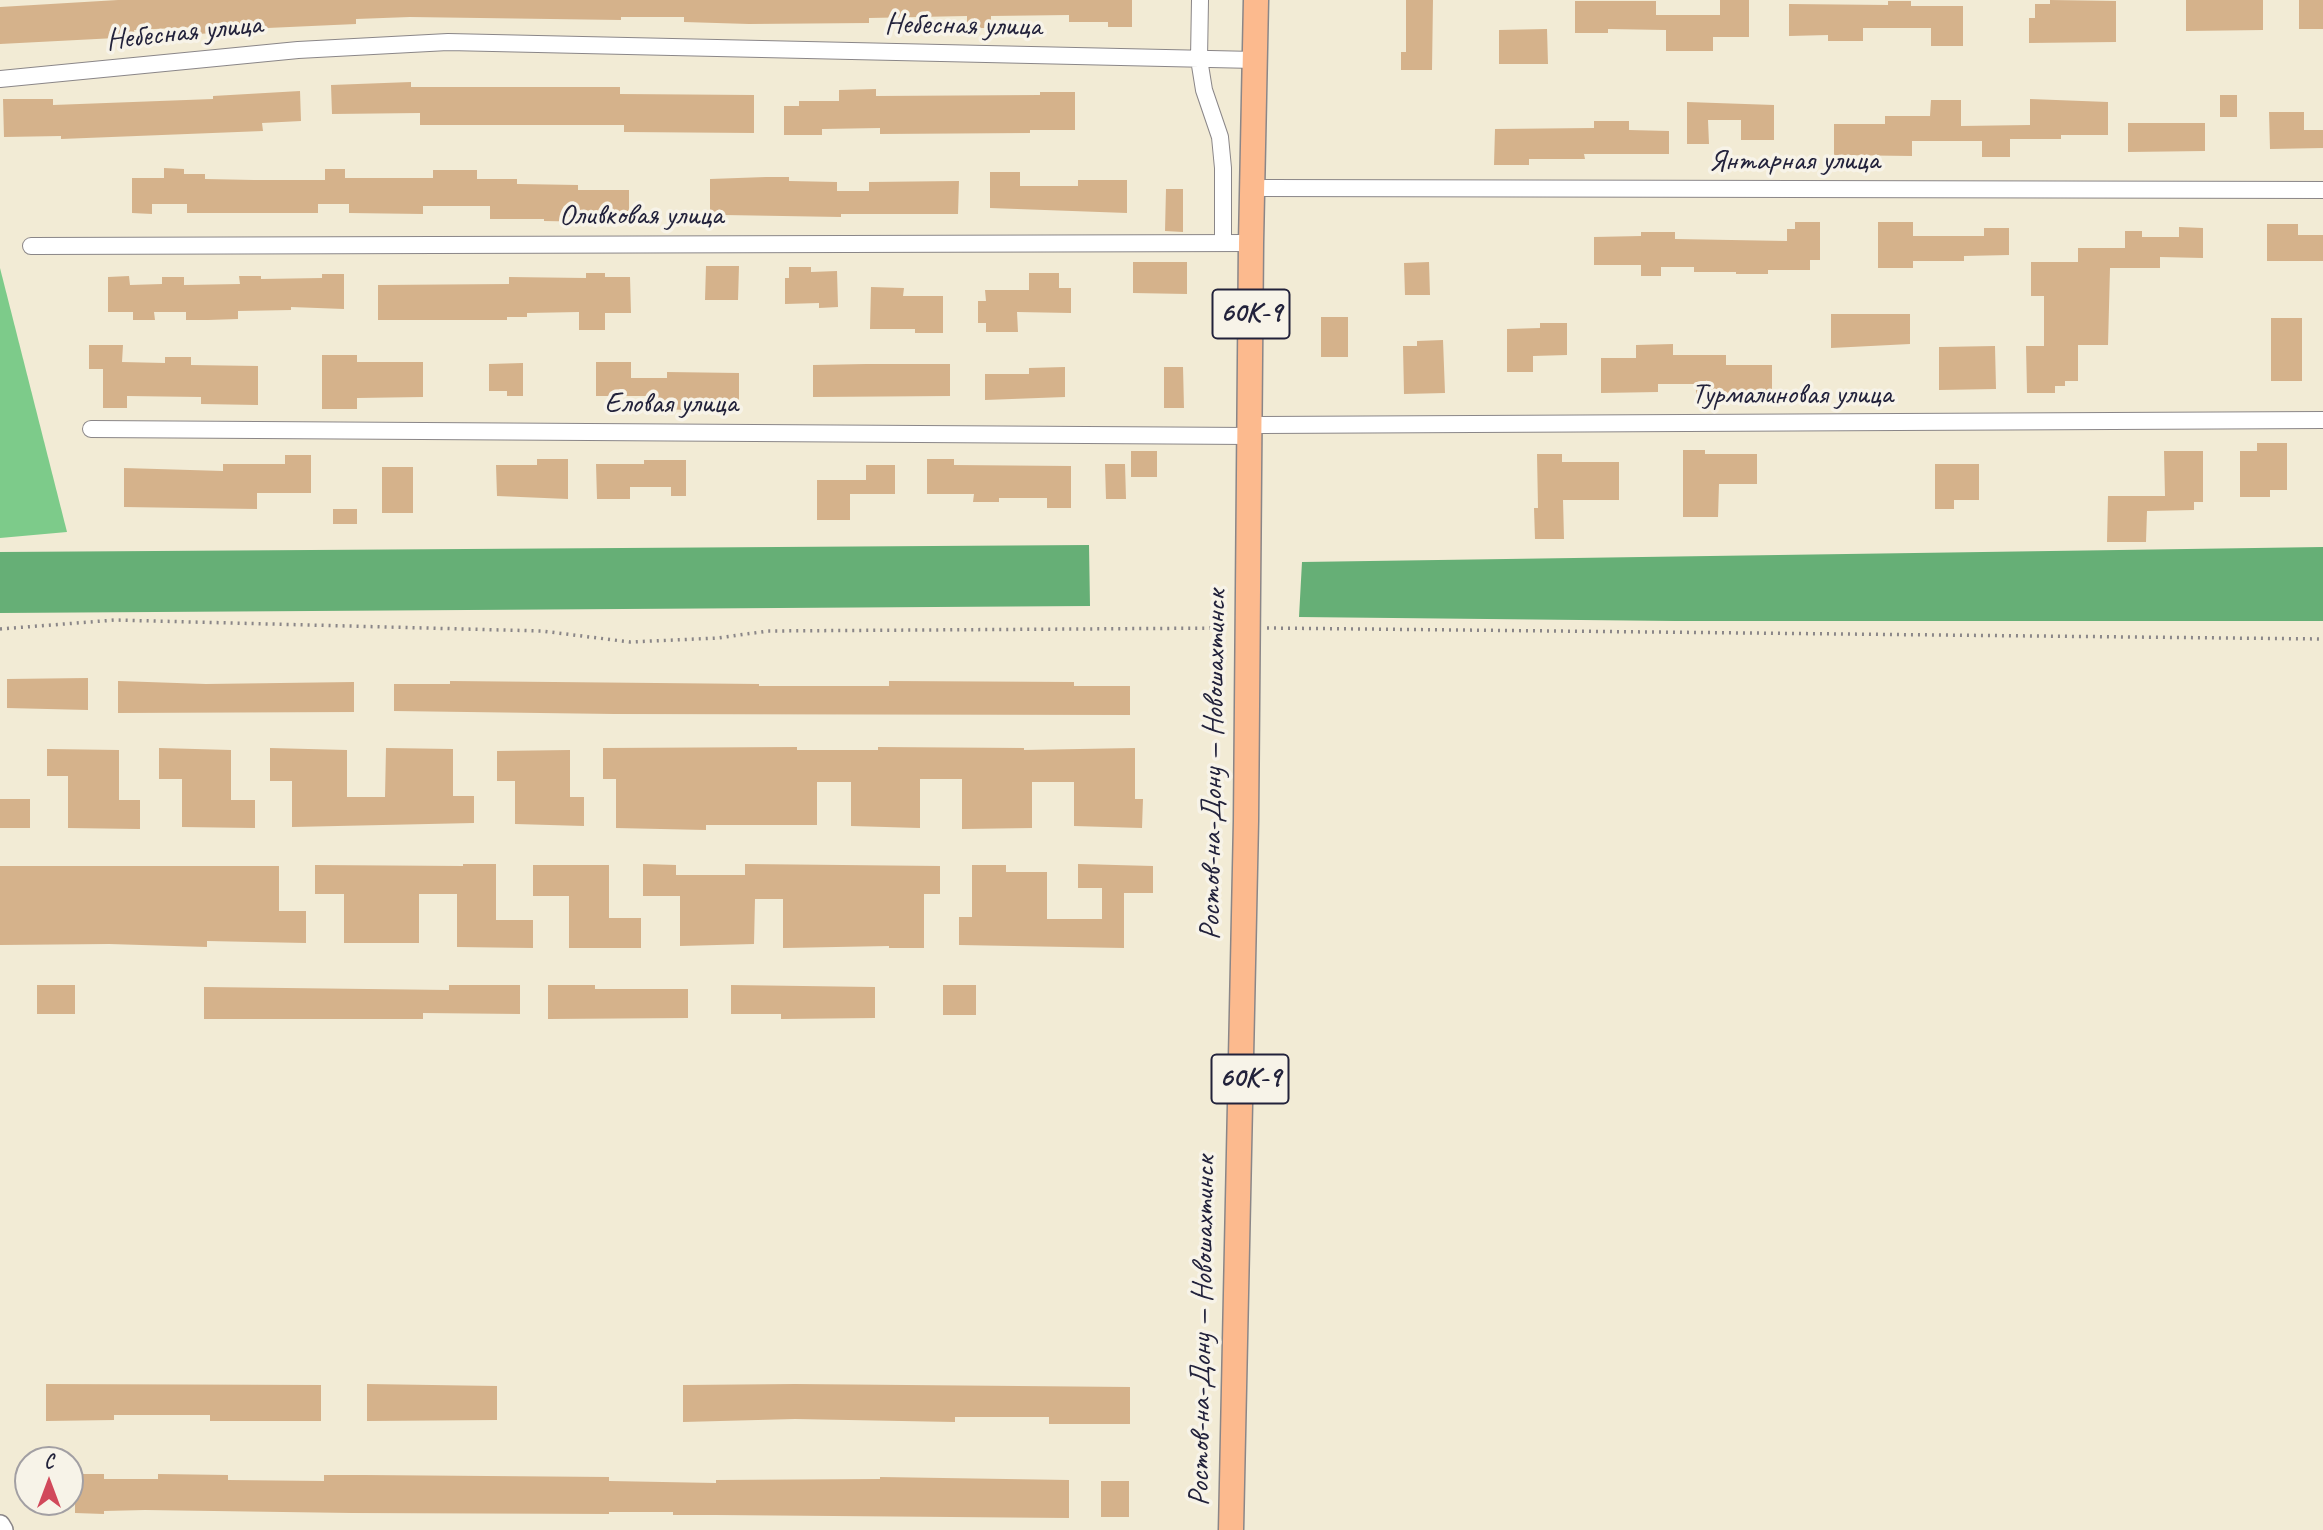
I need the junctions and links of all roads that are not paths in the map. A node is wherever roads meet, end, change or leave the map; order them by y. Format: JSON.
{"nodes":[{"id":1,"x":1200,"y":0,"type":"edge"},
{"id":2,"x":1256,"y":0,"type":"edge"},
{"id":3,"x":1267,"y":0,"type":"edge"},
{"id":4,"x":1199,"y":60,"type":"junction"},
{"id":5,"x":1255,"y":60,"type":"junction"},
{"id":6,"x":0,"y":79,"type":"edge"},
{"id":7,"x":1265,"y":188,"type":"junction"},
{"id":8,"x":2323,"y":190,"type":"edge"},
{"id":9,"x":1223,"y":243,"type":"junction"},
{"id":10,"x":1251,"y":243,"type":"junction"},
{"id":11,"x":31,"y":246,"type":"dead end"},
{"id":12,"x":2323,"y":420,"type":"edge"},
{"id":13,"x":91,"y":429,"type":"dead end"},
{"id":14,"x":1256,"y":430,"type":"junction"},
{"id":15,"x":1253,"y":628,"type":"junction"},
{"id":16,"x":0,"y":1525,"type":"edge"},
{"id":17,"x":3,"y":1530,"type":"edge"},
{"id":18,"x":1231,"y":1530,"type":"edge"},
{"id":19,"x":1241,"y":1530,"type":"edge"}],
"edges":[{"from":1,"to":4,"type":"street"},
{"from":2,"to":5,"type":"main road","name":"Ростов-на-Дону — Новошахтинск","number":"60К-9"},
{"from":3,"to":7,"type":"main road","name":"Ростов-на-Дону — Новошахтинск","number":"60К-9"},
{"from":4,"to":5,"type":"street","name":"Небесная улица"},
{"from":4,"to":6,"type":"street","name":"Небесная улица"},
{"from":4,"to":9,"type":"street"},
{"from":5,"to":10,"type":"main road","name":"Ростов-на-Дону — Новошахтинск","number":"60К-9"},
{"from":7,"to":8,"type":"street","name":"Янтарная улица"},
{"from":7,"to":14,"type":"main road","name":"Ростов-на-Дону — Новошахтинск","number":"60К-9"},
{"from":9,"to":10,"type":"street","name":"Оливковая улица"},
{"from":9,"to":11,"type":"street","name":"Оливковая улица"},
{"from":10,"to":14,"type":"main road","name":"Ростов-на-Дону — Новошахтинск","number":"60К-9"},
{"from":12,"to":14,"type":"street","name":"Турмалиновая улица"},
{"from":13,"to":14,"type":"street","name":"Еловая улица"},
{"from":14,"to":15,"type":"main road","name":"Ростов-на-Дону — Новошахтинск","number":"60К-9"},
{"from":15,"to":18,"type":"main road","name":"Ростов-на-Дону — Новошахтинск","number":"60К-9"},
{"from":15,"to":19,"type":"main road","name":"Ростов-на-Дону — Новошахтинск","number":"60К-9"},
{"from":16,"to":17,"type":"street"}]}
